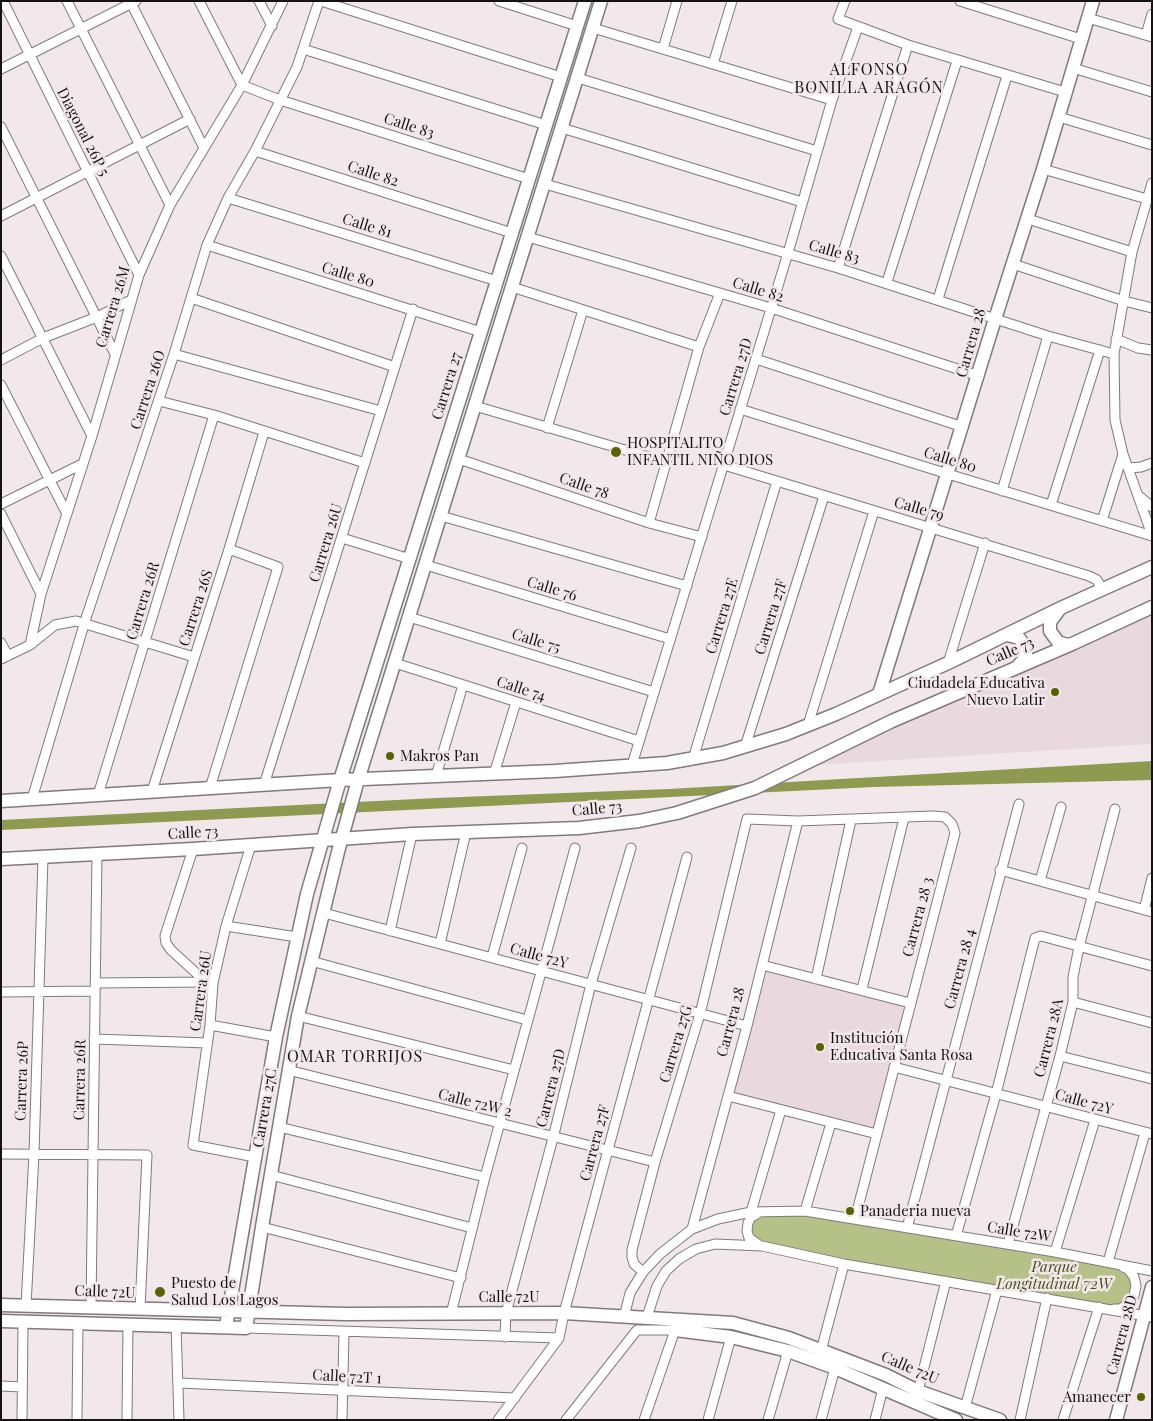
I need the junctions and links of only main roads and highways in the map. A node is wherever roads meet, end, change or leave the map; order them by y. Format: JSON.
{"nodes":[{"id":1,"x":585,"y":1,"type":"edge"},
{"id":2,"x":601,"y":1,"type":"edge"},
{"id":3,"x":1093,"y":1,"type":"edge"},
{"id":4,"x":1152,"y":567,"type":"edge"},
{"id":5,"x":1063,"y":607,"type":"junction"},
{"id":6,"x":1152,"y":607,"type":"edge"},
{"id":7,"x":1007,"y":635,"type":"junction"},
{"id":8,"x":1072,"y":644,"type":"junction"},
{"id":9,"x":1018,"y":666,"type":"junction"},
{"id":10,"x":879,"y":694,"type":"junction"},
{"id":11,"x":340,"y":780,"type":"junction"},
{"id":12,"x":358,"y":780,"type":"junction"},
{"id":13,"x":1,"y":801,"type":"edge"},
{"id":14,"x":343,"y":839,"type":"junction"},
{"id":15,"x":323,"y":840,"type":"junction"},
{"id":16,"x":1,"y":859,"type":"edge"},
{"id":17,"x":1152,"y":1287,"type":"edge"},
{"id":18,"x":1,"y":1305,"type":"edge"},
{"id":19,"x":248,"y":1311,"type":"junction"},
{"id":20,"x":228,"y":1312,"type":"junction"},
{"id":21,"x":1148,"y":1316,"type":"edge"},
{"id":22,"x":1,"y":1321,"type":"edge"},
{"id":23,"x":677,"y":1325,"type":"junction"},
{"id":24,"x":226,"y":1326,"type":"junction"},
{"id":25,"x":246,"y":1328,"type":"joint"},
{"id":26,"x":954,"y":1419,"type":"edge"},
{"id":27,"x":1000,"y":1420,"type":"edge"},
{"id":28,"x":1116,"y":1420,"type":"edge"}],
"edges":[{"from":1,"to":11,"type":"main road","name":"Carrera 27"},
{"from":2,"to":12,"type":"main road"},
{"from":3,"to":10,"type":"main road","name":"Carrera 28"},
{"from":4,"to":5,"type":"main road","name":"Calle 73"},
{"from":5,"to":7,"type":"main road","name":"Calle 73"},
{"from":5,"to":8,"type":"main road"},
{"from":6,"to":8,"type":"main road","name":"Calle 73"},
{"from":7,"to":9,"type":"main road"},
{"from":7,"to":10,"type":"main road","name":"Calle 73"},
{"from":8,"to":9,"type":"main road","name":"Calle 73"},
{"from":9,"to":14,"type":"main road","name":"Calle 73"},
{"from":10,"to":12,"type":"main road","name":"Calle 73"},
{"from":11,"to":12,"type":"main road","name":"Calle 73"},
{"from":11,"to":13,"type":"main road","name":"Calle 73"},
{"from":11,"to":15,"type":"main road"},
{"from":12,"to":14,"type":"main road"},
{"from":14,"to":15,"type":"main road","name":"Calle 73"},
{"from":14,"to":19,"type":"main road","name":"Carrera 27C"},
{"from":15,"to":16,"type":"main road","name":"Calle 73"},
{"from":15,"to":20,"type":"main road","name":"Carrera 27C"},
{"from":17,"to":21,"type":"main road","name":"Carrera 28D"},
{"from":18,"to":20,"type":"main road","name":"Calle 72U"},
{"from":19,"to":20,"type":"main road","name":"Calle 72U"},
{"from":19,"to":23,"type":"main road","name":"Calle 72U"},
{"from":19,"to":25,"type":"main road","name":"Carrera 27C"},
{"from":20,"to":24,"type":"main road","name":"Carrera 27C"},
{"from":21,"to":28,"type":"main road","name":"Carrera 28D"},
{"from":22,"to":24,"type":"main road","name":"Calle 72U"},
{"from":23,"to":26,"type":"main road","name":"Calle 72U"},
{"from":23,"to":27,"type":"main road","name":"Calle 72U"},
{"from":24,"to":25,"type":"main road","name":"Calle 72U"}]}
